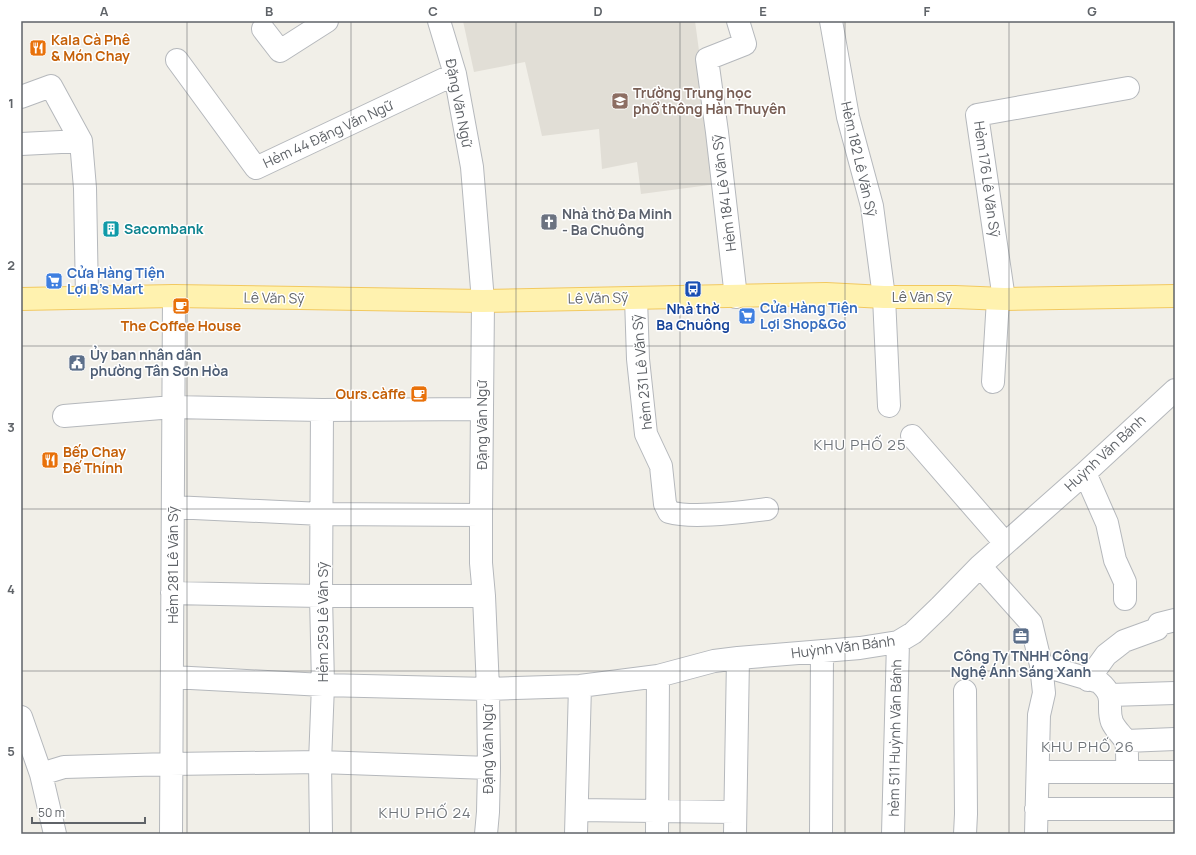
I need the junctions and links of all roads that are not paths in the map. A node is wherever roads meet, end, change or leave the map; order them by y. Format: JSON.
{"nodes":[{"id":1,"x":327,"y":21,"type":"edge"},
{"id":2,"x":439,"y":21,"type":"edge"},
{"id":3,"x":738,"y":21,"type":"edge"},
{"id":4,"x":831,"y":21,"type":"edge"},
{"id":5,"x":263,"y":29,"type":"dead end"},
{"id":6,"x":176,"y":60,"type":"dead end"},
{"id":7,"x":455,"y":74,"type":"junction"},
{"id":8,"x":1128,"y":88,"type":"dead end"},
{"id":9,"x":21,"y":97,"type":"edge"},
{"id":10,"x":80,"y":142,"type":"junction"},
{"id":11,"x":21,"y":144,"type":"edge"},
{"id":12,"x":174,"y":296,"type":"junction"},
{"id":13,"x":1175,"y":296,"type":"edge"},
{"id":14,"x":87,"y":297,"type":"junction"},
{"id":15,"x":736,"y":297,"type":"junction"},
{"id":16,"x":884,"y":297,"type":"junction"},
{"id":17,"x":636,"y":298,"type":"junction"},
{"id":18,"x":21,"y":299,"type":"edge"},
{"id":19,"x":1000,"y":299,"type":"junction"},
{"id":20,"x":483,"y":301,"type":"junction"},
{"id":21,"x":993,"y":382,"type":"dead end"},
{"id":22,"x":1175,"y":390,"type":"edge"},
{"id":23,"x":889,"y":406,"type":"dead end"},
{"id":24,"x":174,"y":407,"type":"junction"},
{"id":25,"x":482,"y":409,"type":"junction"},
{"id":26,"x":322,"y":410,"type":"junction"},
{"id":27,"x":64,"y":416,"type":"dead end"},
{"id":28,"x":912,"y":436,"type":"dead end"},
{"id":29,"x":1085,"y":473,"type":"junction"},
{"id":30,"x":173,"y":507,"type":"junction"},
{"id":31,"x":767,"y":509,"type":"dead end"},
{"id":32,"x":322,"y":514,"type":"junction"},
{"id":33,"x":481,"y":514,"type":"junction"},
{"id":34,"x":1005,"y":543,"type":"junction"},
{"id":35,"x":980,"y":566,"type":"junction"},
{"id":36,"x":172,"y":593,"type":"junction"},
{"id":37,"x":322,"y":596,"type":"junction"},
{"id":38,"x":484,"y":596,"type":"junction"},
{"id":39,"x":1125,"y":599,"type":"dead end"},
{"id":40,"x":1175,"y":620,"type":"edge"},
{"id":41,"x":898,"y":642,"type":"junction"},
{"id":42,"x":822,"y":651,"type":"junction"},
{"id":43,"x":738,"y":658,"type":"junction"},
{"id":44,"x":1041,"y":665,"type":"junction"},
{"id":45,"x":658,"y":676,"type":"junction"},
{"id":46,"x":172,"y":677,"type":"junction"},
{"id":47,"x":1088,"y":680,"type":"junction"},
{"id":48,"x":323,"y":685,"type":"junction"},
{"id":49,"x":580,"y":686,"type":"junction"},
{"id":50,"x":488,"y":689,"type":"junction"},
{"id":51,"x":965,"y":691,"type":"dead end"},
{"id":52,"x":1175,"y":693,"type":"edge"},
{"id":53,"x":1110,"y":695,"type":"junction"},
{"id":54,"x":21,"y":717,"type":"edge"},
{"id":55,"x":1175,"y":739,"type":"edge"},
{"id":56,"x":1126,"y":741,"type":"junction"},
{"id":57,"x":320,"y":762,"type":"junction"},
{"id":58,"x":171,"y":764,"type":"junction"},
{"id":59,"x":488,"y":768,"type":"junction"},
{"id":60,"x":1127,"y":771,"type":"junction"},
{"id":61,"x":1038,"y":772,"type":"junction"},
{"id":62,"x":1175,"y":772,"type":"edge"},
{"id":63,"x":41,"y":774,"type":"junction"},
{"id":64,"x":1036,"y":809,"type":"junction"},
{"id":65,"x":1175,"y":809,"type":"edge"},
{"id":66,"x":577,"y":810,"type":"junction"},
{"id":67,"x":657,"y":811,"type":"junction"},
{"id":68,"x":736,"y":812,"type":"junction"},
{"id":69,"x":55,"y":834,"type":"edge"},
{"id":70,"x":171,"y":834,"type":"edge"},
{"id":71,"x":321,"y":834,"type":"edge"},
{"id":72,"x":486,"y":834,"type":"edge"},
{"id":73,"x":576,"y":834,"type":"edge"},
{"id":74,"x":657,"y":834,"type":"edge"},
{"id":75,"x":735,"y":834,"type":"edge"},
{"id":76,"x":821,"y":834,"type":"edge"},
{"id":77,"x":893,"y":834,"type":"edge"},
{"id":78,"x":965,"y":834,"type":"edge"},
{"id":79,"x":1036,"y":834,"type":"edge"}],
"edges":[{"from":1,"to":5,"type":"street"},
{"from":2,"to":7,"type":"street","name":"Đặng Văn Ngữ"},
{"from":3,"to":15,"type":"street","name":"Hẻm 184 Lê Văn Sỹ"},
{"from":4,"to":16,"type":"street","name":"Hẻm 182 Lê Văn Sỹ"},
{"from":6,"to":7,"type":"street","name":"Hẻm 44 Đặng Văn Ngữ"},
{"from":7,"to":20,"type":"street","name":"Đặng Văn Ngữ"},
{"from":8,"to":19,"type":"street","name":"Hẻm 176 Lê Văn Sỹ"},
{"from":9,"to":10,"type":"street"},
{"from":10,"to":11,"type":"street"},
{"from":10,"to":14,"type":"street"},
{"from":12,"to":14,"type":"main road","name":"Lê Văn Sỹ"},
{"from":12,"to":20,"type":"main road","name":"Lê Văn Sỹ"},
{"from":12,"to":24,"type":"street","name":"Hẻm 281 Lê Văn Sỹ"},
{"from":13,"to":19,"type":"main road","name":"Lê Văn Sỹ"},
{"from":14,"to":18,"type":"main road","name":"Lê Văn Sỹ"},
{"from":15,"to":16,"type":"main road","name":"Lê Văn Sỹ"},
{"from":15,"to":17,"type":"main road","name":"Lê Văn Sỹ"},
{"from":16,"to":19,"type":"main road","name":"Lê Văn Sỹ"},
{"from":16,"to":23,"type":"street","name":"Hẻm 182 Lê Văn Sỹ"},
{"from":17,"to":20,"type":"main road","name":"Lê Văn Sỹ"},
{"from":17,"to":31,"type":"street","name":"hẻm 231 Lê Văn Sỹ"},
{"from":19,"to":21,"type":"street"},
{"from":20,"to":25,"type":"street","name":"Đặng Văn Ngữ"},
{"from":22,"to":29,"type":"street","name":"Huỳnh Văn Bánh"},
{"from":24,"to":26,"type":"street"},
{"from":24,"to":27,"type":"street"},
{"from":24,"to":30,"type":"street","name":"Hẻm 281 Lê Văn Sỹ"},
{"from":25,"to":26,"type":"street"},
{"from":25,"to":33,"type":"street","name":"Đặng Văn Ngữ"},
{"from":26,"to":32,"type":"street","name":"Hẻm 259 Lê Văn Sỹ"},
{"from":28,"to":34,"type":"street"},
{"from":29,"to":34,"type":"street","name":"Huỳnh Văn Bánh"},
{"from":29,"to":39,"type":"street"},
{"from":30,"to":32,"type":"street"},
{"from":30,"to":36,"type":"street","name":"Hẻm 281 Lê Văn Sỹ"},
{"from":32,"to":33,"type":"street"},
{"from":32,"to":37,"type":"street","name":"Hẻm 259 Lê Văn Sỹ"},
{"from":33,"to":38,"type":"street","name":"Đặng Văn Ngữ"},
{"from":34,"to":35,"type":"street","name":"Huỳnh Văn Bánh"},
{"from":35,"to":41,"type":"street","name":"Huỳnh Văn Bánh"},
{"from":35,"to":44,"type":"street"},
{"from":36,"to":37,"type":"street"},
{"from":36,"to":46,"type":"street","name":"Hẻm 281 Lê Văn Sỹ"},
{"from":37,"to":38,"type":"street"},
{"from":37,"to":48,"type":"street","name":"Hẻm 259 Lê Văn Sỹ"},
{"from":38,"to":50,"type":"street","name":"Đặng Văn Ngữ"},
{"from":40,"to":47,"type":"street"},
{"from":41,"to":42,"type":"street","name":"Huỳnh Văn Bánh"},
{"from":41,"to":77,"type":"street","name":"hẻm 511 Huỳnh Văn Bánh"},
{"from":42,"to":43,"type":"street","name":"Huỳnh Văn Bánh"},
{"from":42,"to":76,"type":"street"},
{"from":43,"to":45,"type":"street","name":"Huỳnh Văn Bánh"},
{"from":43,"to":68,"type":"street"},
{"from":44,"to":47,"type":"street"},
{"from":44,"to":61,"type":"street"},
{"from":45,"to":49,"type":"street","name":"Huỳnh Văn Bánh"},
{"from":45,"to":67,"type":"street"},
{"from":46,"to":48,"type":"street","name":"Huỳnh Văn Bánh"},
{"from":46,"to":58,"type":"street","name":"Hẻm 281 Lê Văn Sỹ"},
{"from":47,"to":53,"type":"street"},
{"from":48,"to":50,"type":"street","name":"Huỳnh Văn Bánh"},
{"from":48,"to":57,"type":"street","name":"Hẻm 259 Lê Văn Sỹ"},
{"from":49,"to":50,"type":"street","name":"Huỳnh Văn Bánh"},
{"from":49,"to":66,"type":"street"},
{"from":50,"to":59,"type":"street","name":"Đặng Văn Ngữ"},
{"from":51,"to":78,"type":"street"},
{"from":52,"to":53,"type":"street"},
{"from":53,"to":56,"type":"street"},
{"from":54,"to":63,"type":"street"},
{"from":55,"to":56,"type":"street"},
{"from":56,"to":60,"type":"street"},
{"from":57,"to":58,"type":"street"},
{"from":57,"to":59,"type":"street"},
{"from":57,"to":71,"type":"street","name":"Hẻm 259 Lê Văn Sỹ"},
{"from":58,"to":63,"type":"street"},
{"from":58,"to":70,"type":"street","name":"Hẻm 281 Lê Văn Sỹ"},
{"from":59,"to":72,"type":"street","name":"Đặng Văn Ngữ"},
{"from":60,"to":61,"type":"street"},
{"from":60,"to":62,"type":"street"},
{"from":61,"to":64,"type":"street"},
{"from":63,"to":69,"type":"street"},
{"from":64,"to":65,"type":"street"},
{"from":64,"to":79,"type":"street"},
{"from":66,"to":67,"type":"street"},
{"from":66,"to":73,"type":"street"},
{"from":67,"to":68,"type":"street"},
{"from":67,"to":74,"type":"street"},
{"from":68,"to":75,"type":"street"}]}
